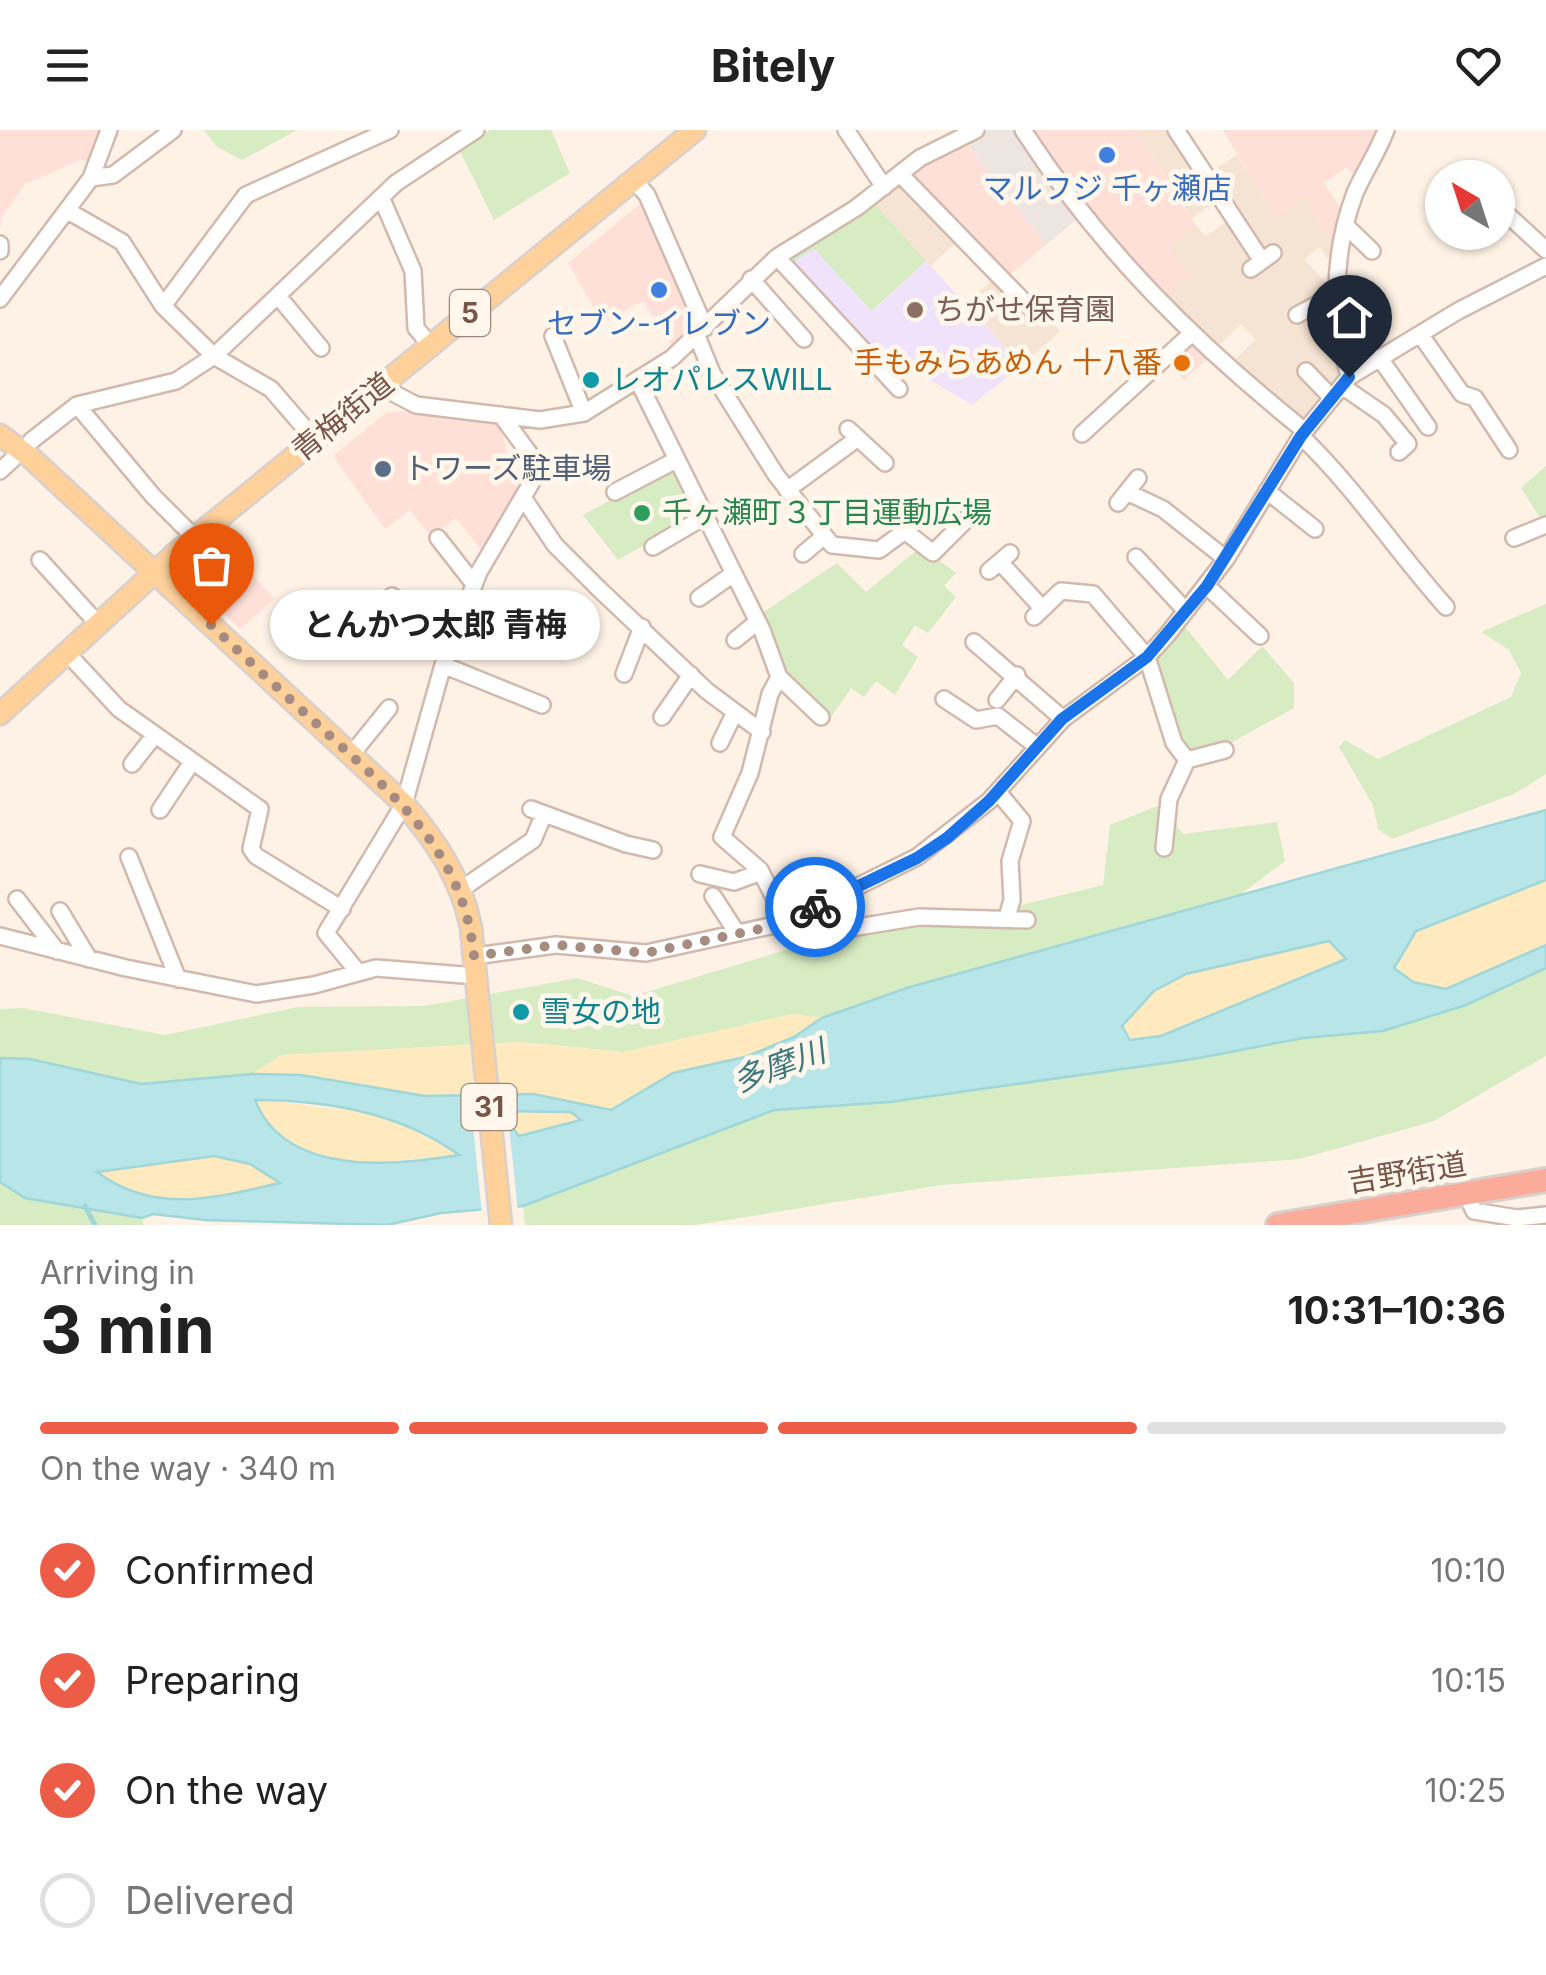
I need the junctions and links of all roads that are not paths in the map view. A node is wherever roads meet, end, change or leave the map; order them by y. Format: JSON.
{"nodes":[{"id":1,"x":109,"y":130,"type":"edge"},
{"id":2,"x":173,"y":130,"type":"edge"},
{"id":3,"x":390,"y":130,"type":"edge"},
{"id":4,"x":476,"y":130,"type":"edge"},
{"id":5,"x":695,"y":130,"type":"edge"},
{"id":6,"x":846,"y":130,"type":"edge"},
{"id":7,"x":976,"y":130,"type":"edge"},
{"id":8,"x":1023,"y":130,"type":"edge"},
{"id":9,"x":1176,"y":130,"type":"edge"},
{"id":10,"x":1386,"y":130,"type":"edge"},
{"id":11,"x":900,"y":174,"type":"junction"},
{"id":12,"x":92,"y":178,"type":"junction"},
{"id":13,"x":634,"y":180,"type":"junction"},
{"id":14,"x":884,"y":187,"type":"junction"},
{"id":15,"x":381,"y":197,"type":"junction"},
{"id":16,"x":68,"y":211,"type":"junction"},
{"id":17,"x":1515,"y":222,"type":"edge"},
{"id":18,"x":1345,"y":225,"type":"junction"},
{"id":19,"x":1546,"y":250,"type":"edge"},
{"id":20,"x":1372,"y":251,"type":"dead end"},
{"id":21,"x":777,"y":258,"type":"junction"},
{"id":22,"x":1262,"y":261,"type":"dead end"},
{"id":23,"x":1546,"y":266,"type":"edge"},
{"id":24,"x":751,"y":279,"type":"junction"},
{"id":25,"x":1336,"y":294,"type":"junction"},
{"id":26,"x":278,"y":296,"type":"junction"},
{"id":27,"x":0,"y":298,"type":"edge"},
{"id":28,"x":163,"y":306,"type":"junction"},
{"id":29,"x":1032,"y":310,"type":"dead end"},
{"id":30,"x":1296,"y":315,"type":"dead end"},
{"id":31,"x":701,"y":332,"type":"junction"},
{"id":32,"x":1191,"y":334,"type":"junction"},
{"id":33,"x":1420,"y":334,"type":"junction"},
{"id":34,"x":554,"y":336,"type":"dead end"},
{"id":35,"x":804,"y":339,"type":"dead end"},
{"id":36,"x":430,"y":346,"type":"junction"},
{"id":37,"x":321,"y":348,"type":"dead end"},
{"id":38,"x":214,"y":356,"type":"junction"},
{"id":39,"x":1378,"y":357,"type":"junction"},
{"id":40,"x":1306,"y":371,"type":"dead end"},
{"id":41,"x":638,"y":381,"type":"junction"},
{"id":42,"x":380,"y":386,"type":"junction"},
{"id":43,"x":1341,"y":387,"type":"junction"},
{"id":44,"x":900,"y":390,"type":"dead end"},
{"id":45,"x":77,"y":404,"type":"junction"},
{"id":46,"x":584,"y":413,"type":"junction"},
{"id":47,"x":501,"y":415,"type":"junction"},
{"id":48,"x":1428,"y":427,"type":"dead end"},
{"id":49,"x":1303,"y":433,"type":"junction"},
{"id":50,"x":0,"y":434,"type":"edge"},
{"id":51,"x":1082,"y":434,"type":"dead end"},
{"id":52,"x":315,"y":440,"type":"junction"},
{"id":53,"x":32,"y":441,"type":"dead end"},
{"id":54,"x":1509,"y":450,"type":"dead end"},
{"id":55,"x":1399,"y":452,"type":"dead end"},
{"id":56,"x":13,"y":460,"type":"dead end"},
{"id":57,"x":676,"y":460,"type":"junction"},
{"id":58,"x":886,"y":463,"type":"dead end"},
{"id":59,"x":0,"y":471,"type":"edge"},
{"id":60,"x":1138,"y":478,"type":"dead end"},
{"id":61,"x":787,"y":490,"type":"junction"},
{"id":62,"x":1267,"y":491,"type":"junction"},
{"id":63,"x":615,"y":492,"type":"dead end"},
{"id":64,"x":524,"y":500,"type":"junction"},
{"id":65,"x":975,"y":511,"type":"dead end"},
{"id":66,"x":704,"y":517,"type":"junction"},
{"id":67,"x":1546,"y":525,"type":"edge"},
{"id":68,"x":1315,"y":529,"type":"dead end"},
{"id":69,"x":823,"y":537,"type":"junction"},
{"id":70,"x":195,"y":538,"type":"junction"},
{"id":71,"x":438,"y":538,"type":"dead end"},
{"id":72,"x":1514,"y":538,"type":"dead end"},
{"id":73,"x":653,"y":547,"type":"dead end"},
{"id":74,"x":803,"y":554,"type":"dead end"},
{"id":75,"x":1136,"y":557,"type":"dead end"},
{"id":76,"x":1226,"y":559,"type":"junction"},
{"id":77,"x":40,"y":560,"type":"dead end"},
{"id":78,"x":999,"y":562,"type":"dead end"},
{"id":79,"x":154,"y":572,"type":"junction"},
{"id":80,"x":733,"y":574,"type":"junction"},
{"id":81,"x":474,"y":584,"type":"junction"},
{"id":82,"x":1207,"y":586,"type":"junction"},
{"id":83,"x":699,"y":598,"type":"dead end"},
{"id":84,"x":465,"y":607,"type":"junction"},
{"id":85,"x":1446,"y":607,"type":"dead end"},
{"id":86,"x":1186,"y":611,"type":"junction"},
{"id":87,"x":757,"y":622,"type":"junction"},
{"id":88,"x":98,"y":624,"type":"junction"},
{"id":89,"x":367,"y":624,"type":"dead end"},
{"id":90,"x":642,"y":627,"type":"junction"},
{"id":91,"x":514,"y":628,"type":"dead end"},
{"id":92,"x":1260,"y":636,"type":"dead end"},
{"id":93,"x":736,"y":640,"type":"dead end"},
{"id":94,"x":974,"y":642,"type":"dead end"},
{"id":95,"x":451,"y":643,"type":"junction"},
{"id":96,"x":67,"y":653,"type":"junction"},
{"id":97,"x":1147,"y":657,"type":"junction"},
{"id":98,"x":443,"y":665,"type":"junction"},
{"id":99,"x":624,"y":674,"type":"dead end"},
{"id":100,"x":690,"y":675,"type":"junction"},
{"id":101,"x":779,"y":676,"type":"junction"},
{"id":102,"x":1017,"y":676,"type":"junction"},
{"id":103,"x":997,"y":700,"type":"dead end"},
{"id":104,"x":542,"y":705,"type":"dead end"},
{"id":105,"x":948,"y":706,"type":"dead end"},
{"id":106,"x":2,"y":708,"type":"edge"},
{"id":107,"x":389,"y":708,"type":"dead end"},
{"id":108,"x":734,"y":714,"type":"junction"},
{"id":109,"x":662,"y":717,"type":"dead end"},
{"id":110,"x":821,"y":717,"type":"dead end"},
{"id":111,"x":1062,"y":719,"type":"junction"},
{"id":112,"x":762,"y":732,"type":"junction"},
{"id":113,"x":154,"y":736,"type":"junction"},
{"id":114,"x":720,"y":743,"type":"dead end"},
{"id":115,"x":1035,"y":745,"type":"junction"},
{"id":116,"x":1225,"y":750,"type":"dead end"},
{"id":117,"x":354,"y":758,"type":"junction"},
{"id":118,"x":1187,"y":760,"type":"junction"},
{"id":119,"x":192,"y":762,"type":"junction"},
{"id":120,"x":132,"y":764,"type":"dead end"},
{"id":121,"x":998,"y":792,"type":"junction"},
{"id":122,"x":404,"y":804,"type":"junction"},
{"id":123,"x":160,"y":810,"type":"dead end"},
{"id":124,"x":645,"y":841,"type":"dead end"},
{"id":125,"x":1164,"y":848,"type":"dead end"},
{"id":126,"x":129,"y":858,"type":"dead end"},
{"id":127,"x":821,"y":869,"type":"dead end"},
{"id":128,"x":761,"y":872,"type":"junction"},
{"id":129,"x":700,"y":874,"type":"dead end"},
{"id":130,"x":460,"y":890,"type":"junction"},
{"id":131,"x":713,"y":896,"type":"dead end"},
{"id":132,"x":838,"y":896,"type":"junction"},
{"id":133,"x":17,"y":899,"type":"dead end"},
{"id":134,"x":342,"y":909,"type":"junction"},
{"id":135,"x":60,"y":911,"type":"dead end"},
{"id":136,"x":1007,"y":917,"type":"junction"},
{"id":137,"x":789,"y":920,"type":"junction"},
{"id":138,"x":1028,"y":920,"type":"dead end"},
{"id":139,"x":738,"y":933,"type":"junction"},
{"id":140,"x":0,"y":936,"type":"edge"},
{"id":141,"x":57,"y":951,"type":"junction"},
{"id":142,"x":89,"y":959,"type":"junction"},
{"id":143,"x":358,"y":972,"type":"junction"},
{"id":144,"x":476,"y":974,"type":"junction"},
{"id":145,"x":178,"y":979,"type":"junction"},
{"id":146,"x":1546,"y":1180,"type":"edge"},
{"id":147,"x":1466,"y":1194,"type":"junction"},
{"id":148,"x":1546,"y":1215,"type":"edge"},
{"id":149,"x":501,"y":1225,"type":"edge"},
{"id":150,"x":1278,"y":1225,"type":"edge"}],
"edges":[{"from":1,"to":12,"type":"street"},
{"from":2,"to":12,"type":"street"},
{"from":3,"to":28,"type":"street"},
{"from":4,"to":15,"type":"street"},
{"from":5,"to":13,"type":"main road","name":"青梅街道","number":"5"},
{"from":6,"to":14,"type":"street"},
{"from":7,"to":11,"type":"street"},
{"from":8,"to":32,"type":"street"},
{"from":9,"to":22,"type":"street"},
{"from":10,"to":18,"type":"street"},
{"from":11,"to":14,"type":"street"},
{"from":11,"to":29,"type":"street"},
{"from":12,"to":16,"type":"street"},
{"from":13,"to":31,"type":"street"},
{"from":13,"to":36,"type":"main road","name":"青梅街道","number":"5"},
{"from":14,"to":21,"type":"street"},
{"from":15,"to":26,"type":"street"},
{"from":15,"to":36,"type":"street"},
{"from":16,"to":27,"type":"street"},
{"from":16,"to":28,"type":"street"},
{"from":17,"to":19,"type":"street"},
{"from":18,"to":20,"type":"street"},
{"from":18,"to":25,"type":"street"},
{"from":21,"to":24,"type":"street"},
{"from":21,"to":44,"type":"street"},
{"from":23,"to":33,"type":"street"},
{"from":24,"to":31,"type":"street"},
{"from":24,"to":35,"type":"street"},
{"from":25,"to":30,"type":"street"},
{"from":25,"to":43,"type":"street"},
{"from":26,"to":37,"type":"street"},
{"from":26,"to":38,"type":"street"},
{"from":28,"to":38,"type":"street"},
{"from":31,"to":41,"type":"street"},
{"from":31,"to":61,"type":"street"},
{"from":32,"to":49,"type":"street"},
{"from":32,"to":51,"type":"street"},
{"from":33,"to":39,"type":"street"},
{"from":33,"to":54,"type":"street"},
{"from":34,"to":46,"type":"street"},
{"from":36,"to":42,"type":"main road","name":"青梅街道","number":"5"},
{"from":38,"to":45,"type":"street"},
{"from":38,"to":52,"type":"street"},
{"from":39,"to":43,"type":"street"},
{"from":39,"to":48,"type":"street"},
{"from":40,"to":43,"type":"street"},
{"from":41,"to":46,"type":"street"},
{"from":41,"to":57,"type":"street"},
{"from":42,"to":47,"type":"street"},
{"from":42,"to":52,"type":"main road","name":"青梅街道","number":"5"},
{"from":43,"to":49,"type":"street"},
{"from":43,"to":55,"type":"street"},
{"from":45,"to":53,"type":"street"},
{"from":45,"to":70,"type":"street"},
{"from":46,"to":47,"type":"street"},
{"from":47,"to":64,"type":"street"},
{"from":49,"to":62,"type":"street"},
{"from":49,"to":85,"type":"street"},
{"from":50,"to":79,"type":"main road","number":"31"},
{"from":52,"to":70,"type":"main road","name":"青梅街道","number":"5"},
{"from":56,"to":59,"type":"street"},
{"from":57,"to":63,"type":"street"},
{"from":57,"to":66,"type":"street"},
{"from":58,"to":61,"type":"street"},
{"from":60,"to":76,"type":"street"},
{"from":61,"to":69,"type":"street"},
{"from":62,"to":68,"type":"street"},
{"from":62,"to":76,"type":"street"},
{"from":64,"to":81,"type":"street"},
{"from":64,"to":90,"type":"street"},
{"from":65,"to":69,"type":"street"},
{"from":66,"to":73,"type":"street"},
{"from":66,"to":80,"type":"street"},
{"from":67,"to":72,"type":"street"},
{"from":69,"to":74,"type":"street"},
{"from":70,"to":79,"type":"main road","name":"青梅街道","number":"5"},
{"from":71,"to":81,"type":"street"},
{"from":75,"to":86,"type":"street"},
{"from":76,"to":82,"type":"street"},
{"from":77,"to":88,"type":"street"},
{"from":78,"to":97,"type":"street"},
{"from":79,"to":88,"type":"main road","name":"青梅街道","number":"5"},
{"from":79,"to":117,"type":"main road","number":"31"},
{"from":80,"to":83,"type":"street"},
{"from":80,"to":87,"type":"street"},
{"from":81,"to":84,"type":"street"},
{"from":82,"to":86,"type":"street"},
{"from":82,"to":92,"type":"street"},
{"from":84,"to":91,"type":"street"},
{"from":84,"to":95,"type":"street"},
{"from":86,"to":97,"type":"street"},
{"from":87,"to":93,"type":"street"},
{"from":87,"to":101,"type":"street"},
{"from":88,"to":96,"type":"main road","name":"青梅街道","number":"5"},
{"from":89,"to":95,"type":"street"},
{"from":90,"to":99,"type":"street"},
{"from":90,"to":100,"type":"street"},
{"from":94,"to":102,"type":"street"},
{"from":95,"to":98,"type":"street"},
{"from":96,"to":106,"type":"main road","name":"青梅街道","number":"5"},
{"from":96,"to":113,"type":"street"},
{"from":97,"to":111,"type":"street"},
{"from":97,"to":118,"type":"street"},
{"from":98,"to":104,"type":"street"},
{"from":98,"to":122,"type":"street"},
{"from":100,"to":108,"type":"street"},
{"from":100,"to":109,"type":"street"},
{"from":101,"to":110,"type":"street"},
{"from":101,"to":112,"type":"street"},
{"from":102,"to":103,"type":"street"},
{"from":102,"to":111,"type":"street"},
{"from":105,"to":115,"type":"street"},
{"from":107,"to":117,"type":"street"},
{"from":108,"to":112,"type":"street"},
{"from":108,"to":114,"type":"street"},
{"from":111,"to":115,"type":"street"},
{"from":112,"to":128,"type":"street"},
{"from":113,"to":119,"type":"street"},
{"from":113,"to":120,"type":"street"},
{"from":115,"to":121,"type":"street"},
{"from":116,"to":118,"type":"street"},
{"from":117,"to":122,"type":"main road","number":"31"},
{"from":118,"to":125,"type":"street"},
{"from":119,"to":123,"type":"street"},
{"from":119,"to":134,"type":"street"},
{"from":121,"to":132,"type":"street"},
{"from":121,"to":136,"type":"street"},
{"from":122,"to":130,"type":"main road","number":"31"},
{"from":122,"to":134,"type":"street"},
{"from":124,"to":130,"type":"street"},
{"from":126,"to":145,"type":"street"},
{"from":127,"to":132,"type":"street"},
{"from":128,"to":129,"type":"street"},
{"from":128,"to":137,"type":"street"},
{"from":130,"to":144,"type":"main road","number":"31"},
{"from":131,"to":139,"type":"street"},
{"from":132,"to":137,"type":"street"},
{"from":133,"to":141,"type":"street"},
{"from":134,"to":143,"type":"street"},
{"from":135,"to":142,"type":"street"},
{"from":136,"to":137,"type":"street"},
{"from":136,"to":138,"type":"street"},
{"from":137,"to":139,"type":"street"},
{"from":139,"to":144,"type":"street"},
{"from":140,"to":141,"type":"street"},
{"from":141,"to":142,"type":"street"},
{"from":142,"to":145,"type":"street"},
{"from":143,"to":144,"type":"street"},
{"from":143,"to":145,"type":"street"},
{"from":144,"to":149,"type":"main road","number":"31"},
{"from":146,"to":147,"type":"highway","name":"吉野街道"},
{"from":147,"to":148,"type":"street"},
{"from":147,"to":150,"type":"highway","name":"吉野街道"}]}
